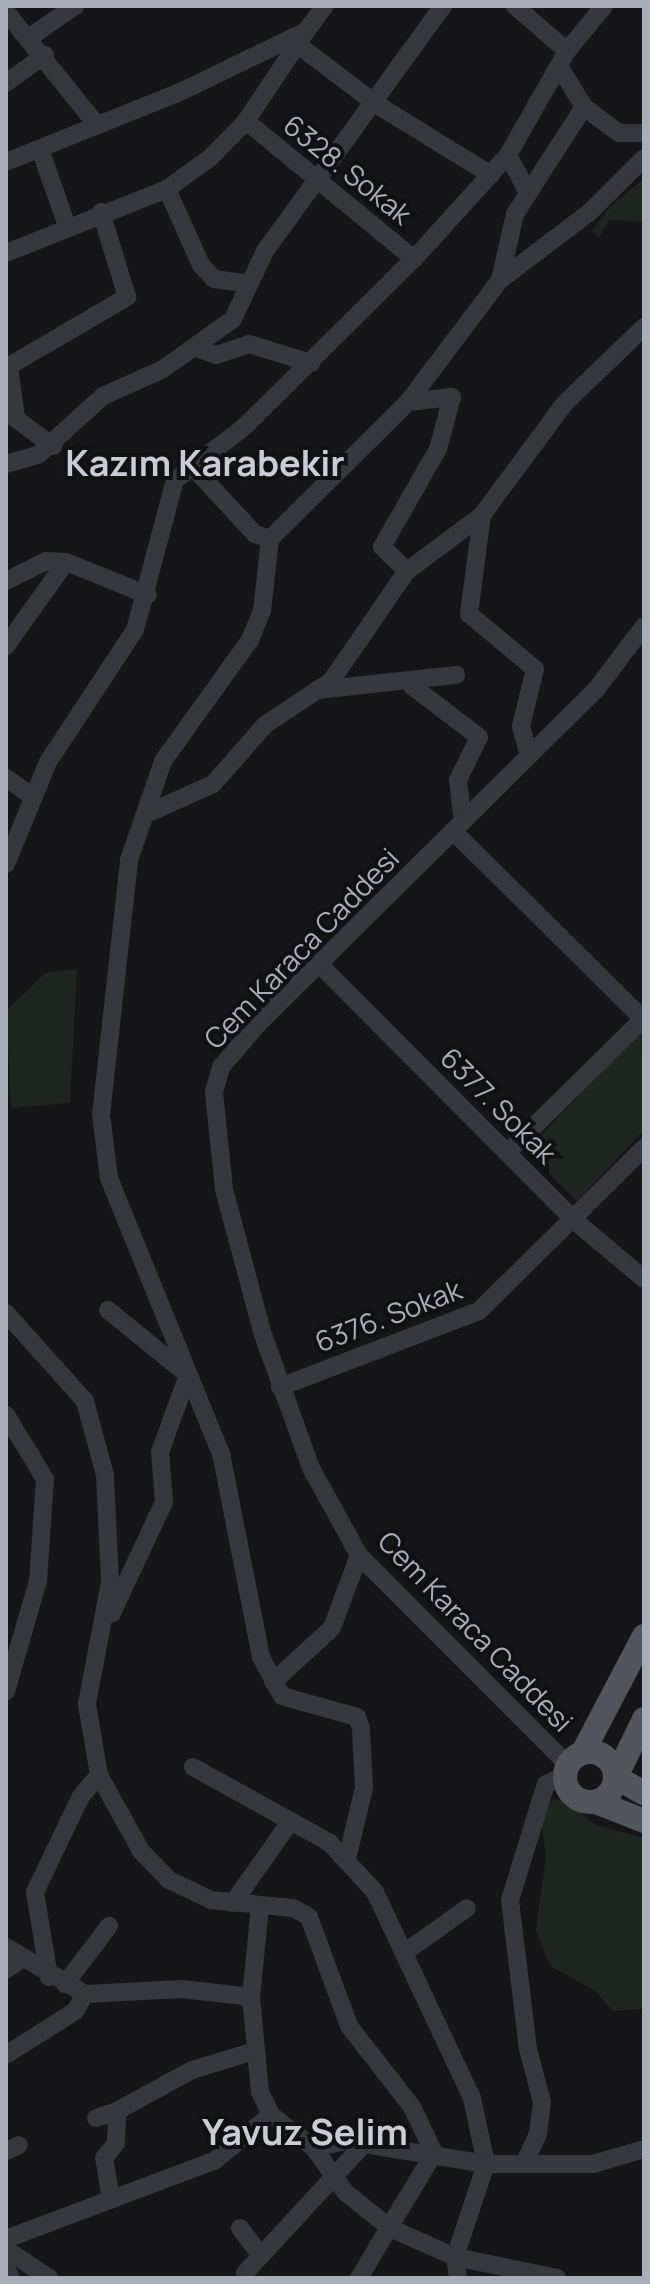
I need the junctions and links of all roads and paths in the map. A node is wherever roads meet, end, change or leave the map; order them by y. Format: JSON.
{"nodes":[{"id":1,"x":75,"y":6,"type":"edge"},
{"id":2,"x":325,"y":6,"type":"edge"},
{"id":3,"x":443,"y":6,"type":"edge"},
{"id":4,"x":515,"y":6,"type":"edge"},
{"id":5,"x":604,"y":6,"type":"edge"},
{"id":6,"x":6,"y":12,"type":"edge"},
{"id":7,"x":30,"y":37,"type":"junction"},
{"id":8,"x":301,"y":38,"type":"junction"},
{"id":9,"x":45,"y":55,"type":"junction"},
{"id":10,"x":563,"y":58,"type":"junction"},
{"id":11,"x":6,"y":83,"type":"edge"},
{"id":12,"x":376,"y":104,"type":"junction"},
{"id":13,"x":584,"y":107,"type":"junction"},
{"id":14,"x":246,"y":121,"type":"junction"},
{"id":15,"x":97,"y":125,"type":"junction"},
{"id":16,"x":644,"y":133,"type":"edge"},
{"id":17,"x":40,"y":149,"type":"junction"},
{"id":18,"x":508,"y":155,"type":"junction"},
{"id":19,"x":644,"y":158,"type":"edge"},
{"id":20,"x":6,"y":162,"type":"edge"},
{"id":21,"x":491,"y":175,"type":"junction"},
{"id":22,"x":319,"y":182,"type":"junction"},
{"id":23,"x":167,"y":189,"type":"junction"},
{"id":24,"x":527,"y":191,"type":"junction"},
{"id":25,"x":101,"y":212,"type":"junction"},
{"id":26,"x":67,"y":226,"type":"junction"},
{"id":27,"x":6,"y":253,"type":"edge"},
{"id":28,"x":414,"y":259,"type":"junction"},
{"id":29,"x":500,"y":280,"type":"junction"},
{"id":30,"x":248,"y":284,"type":"junction"},
{"id":31,"x":644,"y":327,"type":"edge"},
{"id":32,"x":196,"y":348,"type":"junction"},
{"id":33,"x":311,"y":363,"type":"junction"},
{"id":34,"x":408,"y":402,"type":"junction"},
{"id":35,"x":11,"y":415,"type":"edge"},
{"id":36,"x":53,"y":446,"type":"junction"},
{"id":37,"x":6,"y":464,"type":"edge"},
{"id":38,"x":191,"y":465,"type":"junction"},
{"id":39,"x":482,"y":515,"type":"junction"},
{"id":40,"x":270,"y":539,"type":"junction"},
{"id":41,"x":66,"y":562,"type":"junction"},
{"id":42,"x":407,"y":571,"type":"junction"},
{"id":43,"x":6,"y":581,"type":"edge"},
{"id":44,"x":148,"y":595,"type":"junction"},
{"id":45,"x":644,"y":626,"type":"edge"},
{"id":46,"x":6,"y":646,"type":"edge"},
{"id":47,"x":639,"y":648,"type":"edge"},
{"id":48,"x":456,"y":675,"type":"dead end"},
{"id":49,"x":412,"y":686,"type":"junction"},
{"id":50,"x":314,"y":691,"type":"junction"},
{"id":51,"x":529,"y":756,"type":"junction"},
{"id":52,"x":6,"y":778,"type":"edge"},
{"id":53,"x":33,"y":797,"type":"junction"},
{"id":54,"x":151,"y":812,"type":"junction"},
{"id":55,"x":458,"y":827,"type":"junction"},
{"id":56,"x":6,"y":864,"type":"edge"},
{"id":57,"x":319,"y":964,"type":"junction"},
{"id":58,"x":644,"y":1019,"type":"edge"},
{"id":59,"x":644,"y":1148,"type":"edge"},
{"id":60,"x":507,"y":1153,"type":"junction"},
{"id":61,"x":575,"y":1221,"type":"junction"},
{"id":62,"x":644,"y":1279,"type":"edge"},
{"id":63,"x":108,"y":1310,"type":"dead end"},
{"id":64,"x":6,"y":1313,"type":"edge"},
{"id":65,"x":188,"y":1375,"type":"junction"},
{"id":66,"x":280,"y":1387,"type":"junction"},
{"id":67,"x":6,"y":1415,"type":"edge"},
{"id":68,"x":359,"y":1555,"type":"junction"},
{"id":69,"x":104,"y":1630,"type":"junction"},
{"id":70,"x":644,"y":1636,"type":"edge"},
{"id":71,"x":273,"y":1682,"type":"junction"},
{"id":72,"x":6,"y":1691,"type":"edge"},
{"id":73,"x":644,"y":1719,"type":"edge"},
{"id":74,"x":572,"y":1764,"type":"junction"},
{"id":75,"x":193,"y":1767,"type":"dead end"},
{"id":76,"x":99,"y":1775,"type":"junction"},
{"id":77,"x":616,"y":1777,"type":"junction"},
{"id":78,"x":644,"y":1793,"type":"edge"},
{"id":79,"x":596,"y":1802,"type":"junction"},
{"id":80,"x":644,"y":1821,"type":"edge"},
{"id":81,"x":290,"y":1822,"type":"junction"},
{"id":82,"x":348,"y":1855,"type":"junction"},
{"id":83,"x":233,"y":1903,"type":"junction"},
{"id":84,"x":260,"y":1907,"type":"junction"},
{"id":85,"x":467,"y":1908,"type":"dead end"},
{"id":86,"x":109,"y":1926,"type":"dead end"},
{"id":87,"x":6,"y":1947,"type":"edge"},
{"id":88,"x":404,"y":1953,"type":"junction"},
{"id":89,"x":23,"y":1958,"type":"junction"},
{"id":90,"x":6,"y":1970,"type":"edge"},
{"id":91,"x":57,"y":1980,"type":"junction"},
{"id":92,"x":85,"y":1994,"type":"junction"},
{"id":93,"x":251,"y":1997,"type":"junction"},
{"id":94,"x":255,"y":2051,"type":"junction"},
{"id":95,"x":6,"y":2055,"type":"edge"},
{"id":96,"x":117,"y":2111,"type":"junction"},
{"id":97,"x":271,"y":2115,"type":"junction"},
{"id":98,"x":96,"y":2118,"type":"dead end"},
{"id":99,"x":365,"y":2143,"type":"junction"},
{"id":100,"x":314,"y":2148,"type":"junction"},
{"id":101,"x":644,"y":2149,"type":"edge"},
{"id":102,"x":434,"y":2153,"type":"junction"},
{"id":103,"x":486,"y":2164,"type":"junction"},
{"id":104,"x":524,"y":2164,"type":"junction"},
{"id":105,"x":337,"y":2180,"type":"junction"},
{"id":106,"x":110,"y":2194,"type":"junction"},
{"id":107,"x":240,"y":2228,"type":"dead end"},
{"id":108,"x":390,"y":2228,"type":"junction"},
{"id":109,"x":6,"y":2239,"type":"edge"},
{"id":110,"x":6,"y":2249,"type":"edge"},
{"id":111,"x":261,"y":2256,"type":"junction"},
{"id":112,"x":455,"y":2257,"type":"junction"},
{"id":113,"x":6,"y":2268,"type":"edge"},
{"id":114,"x":245,"y":2273,"type":"dead end"},
{"id":115,"x":11,"y":2278,"type":"edge"},
{"id":116,"x":49,"y":2278,"type":"edge"},
{"id":117,"x":359,"y":2278,"type":"edge"},
{"id":118,"x":458,"y":2278,"type":"edge"},
{"id":119,"x":557,"y":2278,"type":"edge"}],
"edges":[{"from":1,"to":7,"type":"street"},
{"from":2,"to":8,"type":"street"},
{"from":3,"to":12,"type":"street"},
{"from":4,"to":10,"type":"street"},
{"from":5,"to":10,"type":"street"},
{"from":6,"to":7,"type":"street"},
{"from":7,"to":9,"type":"street"},
{"from":8,"to":12,"type":"street"},
{"from":8,"to":14,"type":"street"},
{"from":8,"to":15,"type":"street"},
{"from":9,"to":11,"type":"street"},
{"from":9,"to":15,"type":"street"},
{"from":10,"to":13,"type":"street"},
{"from":10,"to":18,"type":"street"},
{"from":12,"to":21,"type":"street"},
{"from":12,"to":22,"type":"street"},
{"from":13,"to":16,"type":"street"},
{"from":13,"to":24,"type":"street"},
{"from":14,"to":22,"type":"street","name":"6328. Sokak"},
{"from":14,"to":23,"type":"street"},
{"from":15,"to":17,"type":"street"},
{"from":17,"to":20,"type":"street"},
{"from":17,"to":26,"type":"street"},
{"from":18,"to":21,"type":"street"},
{"from":18,"to":24,"type":"street"},
{"from":19,"to":29,"type":"street"},
{"from":21,"to":28,"type":"street"},
{"from":22,"to":28,"type":"street","name":"6328. Sokak"},
{"from":22,"to":30,"type":"street"},
{"from":23,"to":25,"type":"street"},
{"from":23,"to":30,"type":"street"},
{"from":24,"to":29,"type":"street"},
{"from":25,"to":26,"type":"street"},
{"from":25,"to":35,"type":"street"},
{"from":26,"to":27,"type":"street"},
{"from":28,"to":33,"type":"street"},
{"from":29,"to":34,"type":"street"},
{"from":30,"to":32,"type":"street"},
{"from":31,"to":39,"type":"street"},
{"from":32,"to":33,"type":"street"},
{"from":32,"to":36,"type":"street"},
{"from":33,"to":38,"type":"street"},
{"from":34,"to":40,"type":"street"},
{"from":34,"to":42,"type":"street"},
{"from":35,"to":36,"type":"street"},
{"from":36,"to":37,"type":"street"},
{"from":38,"to":40,"type":"street"},
{"from":38,"to":44,"type":"street"},
{"from":39,"to":42,"type":"street"},
{"from":39,"to":51,"type":"street"},
{"from":40,"to":54,"type":"street"},
{"from":41,"to":43,"type":"street"},
{"from":41,"to":44,"type":"street"},
{"from":41,"to":46,"type":"street"},
{"from":42,"to":50,"type":"street"},
{"from":44,"to":53,"type":"street"},
{"from":45,"to":47,"type":"street","name":"Cem Karaca Caddesi"},
{"from":47,"to":51,"type":"street","name":"Cem Karaca Caddesi"},
{"from":48,"to":49,"type":"street"},
{"from":49,"to":50,"type":"street"},
{"from":49,"to":55,"type":"street"},
{"from":50,"to":54,"type":"street"},
{"from":51,"to":55,"type":"street","name":"Cem Karaca Caddesi"},
{"from":52,"to":53,"type":"street"},
{"from":53,"to":56,"type":"street"},
{"from":54,"to":65,"type":"street"},
{"from":55,"to":57,"type":"street","name":"Cem Karaca Caddesi"},
{"from":55,"to":58,"type":"street"},
{"from":57,"to":60,"type":"street","name":"6377. Sokak"},
{"from":57,"to":66,"type":"street","name":"Cem Karaca Caddesi"},
{"from":58,"to":60,"type":"street"},
{"from":59,"to":61,"type":"street","name":"6376. Sokak"},
{"from":60,"to":61,"type":"street","name":"6377. Sokak"},
{"from":61,"to":62,"type":"street","name":"6377. Sokak"},
{"from":61,"to":66,"type":"street","name":"6376. Sokak"},
{"from":63,"to":65,"type":"street"},
{"from":64,"to":69,"type":"street"},
{"from":65,"to":69,"type":"street"},
{"from":65,"to":71,"type":"street"},
{"from":66,"to":68,"type":"street","name":"Cem Karaca Caddesi"},
{"from":67,"to":72,"type":"street"},
{"from":68,"to":71,"type":"street"},
{"from":68,"to":74,"type":"street","name":"Cem Karaca Caddesi"},
{"from":69,"to":76,"type":"street"},
{"from":70,"to":74,"type":"main road"},
{"from":71,"to":82,"type":"street"},
{"from":73,"to":77,"type":"main road"},
{"from":74,"to":77,"type":"main road"},
{"from":74,"to":79,"type":"main road"},
{"from":74,"to":104,"type":"street"},
{"from":75,"to":81,"type":"street"},
{"from":76,"to":83,"type":"street"},
{"from":76,"to":91,"type":"street"},
{"from":77,"to":78,"type":"main road"},
{"from":77,"to":79,"type":"main road"},
{"from":79,"to":80,"type":"main road"},
{"from":81,"to":82,"type":"street"},
{"from":81,"to":83,"type":"street"},
{"from":82,"to":88,"type":"street"},
{"from":83,"to":84,"type":"street"},
{"from":84,"to":93,"type":"street"},
{"from":84,"to":102,"type":"street"},
{"from":85,"to":88,"type":"street"},
{"from":86,"to":91,"type":"street"},
{"from":87,"to":89,"type":"street"},
{"from":88,"to":103,"type":"street"},
{"from":89,"to":90,"type":"street"},
{"from":89,"to":91,"type":"street"},
{"from":91,"to":92,"type":"street"},
{"from":92,"to":93,"type":"street"},
{"from":92,"to":95,"type":"street"},
{"from":93,"to":94,"type":"street"},
{"from":94,"to":96,"type":"street"},
{"from":94,"to":97,"type":"street"},
{"from":96,"to":98,"type":"street"},
{"from":96,"to":106,"type":"street"},
{"from":97,"to":100,"type":"street"},
{"from":97,"to":106,"type":"street"},
{"from":99,"to":100,"type":"street"},
{"from":99,"to":102,"type":"street"},
{"from":99,"to":105,"type":"street"},
{"from":100,"to":105,"type":"street"},
{"from":101,"to":104,"type":"street"},
{"from":102,"to":103,"type":"street"},
{"from":102,"to":108,"type":"street"},
{"from":103,"to":104,"type":"street"},
{"from":103,"to":112,"type":"street"},
{"from":105,"to":108,"type":"street"},
{"from":105,"to":111,"type":"street"},
{"from":106,"to":109,"type":"street"},
{"from":107,"to":111,"type":"street"},
{"from":108,"to":112,"type":"street"},
{"from":108,"to":117,"type":"street"},
{"from":110,"to":116,"type":"street"},
{"from":111,"to":114,"type":"street"},
{"from":112,"to":118,"type":"street"},
{"from":112,"to":119,"type":"street"},
{"from":113,"to":115,"type":"street"}]}
